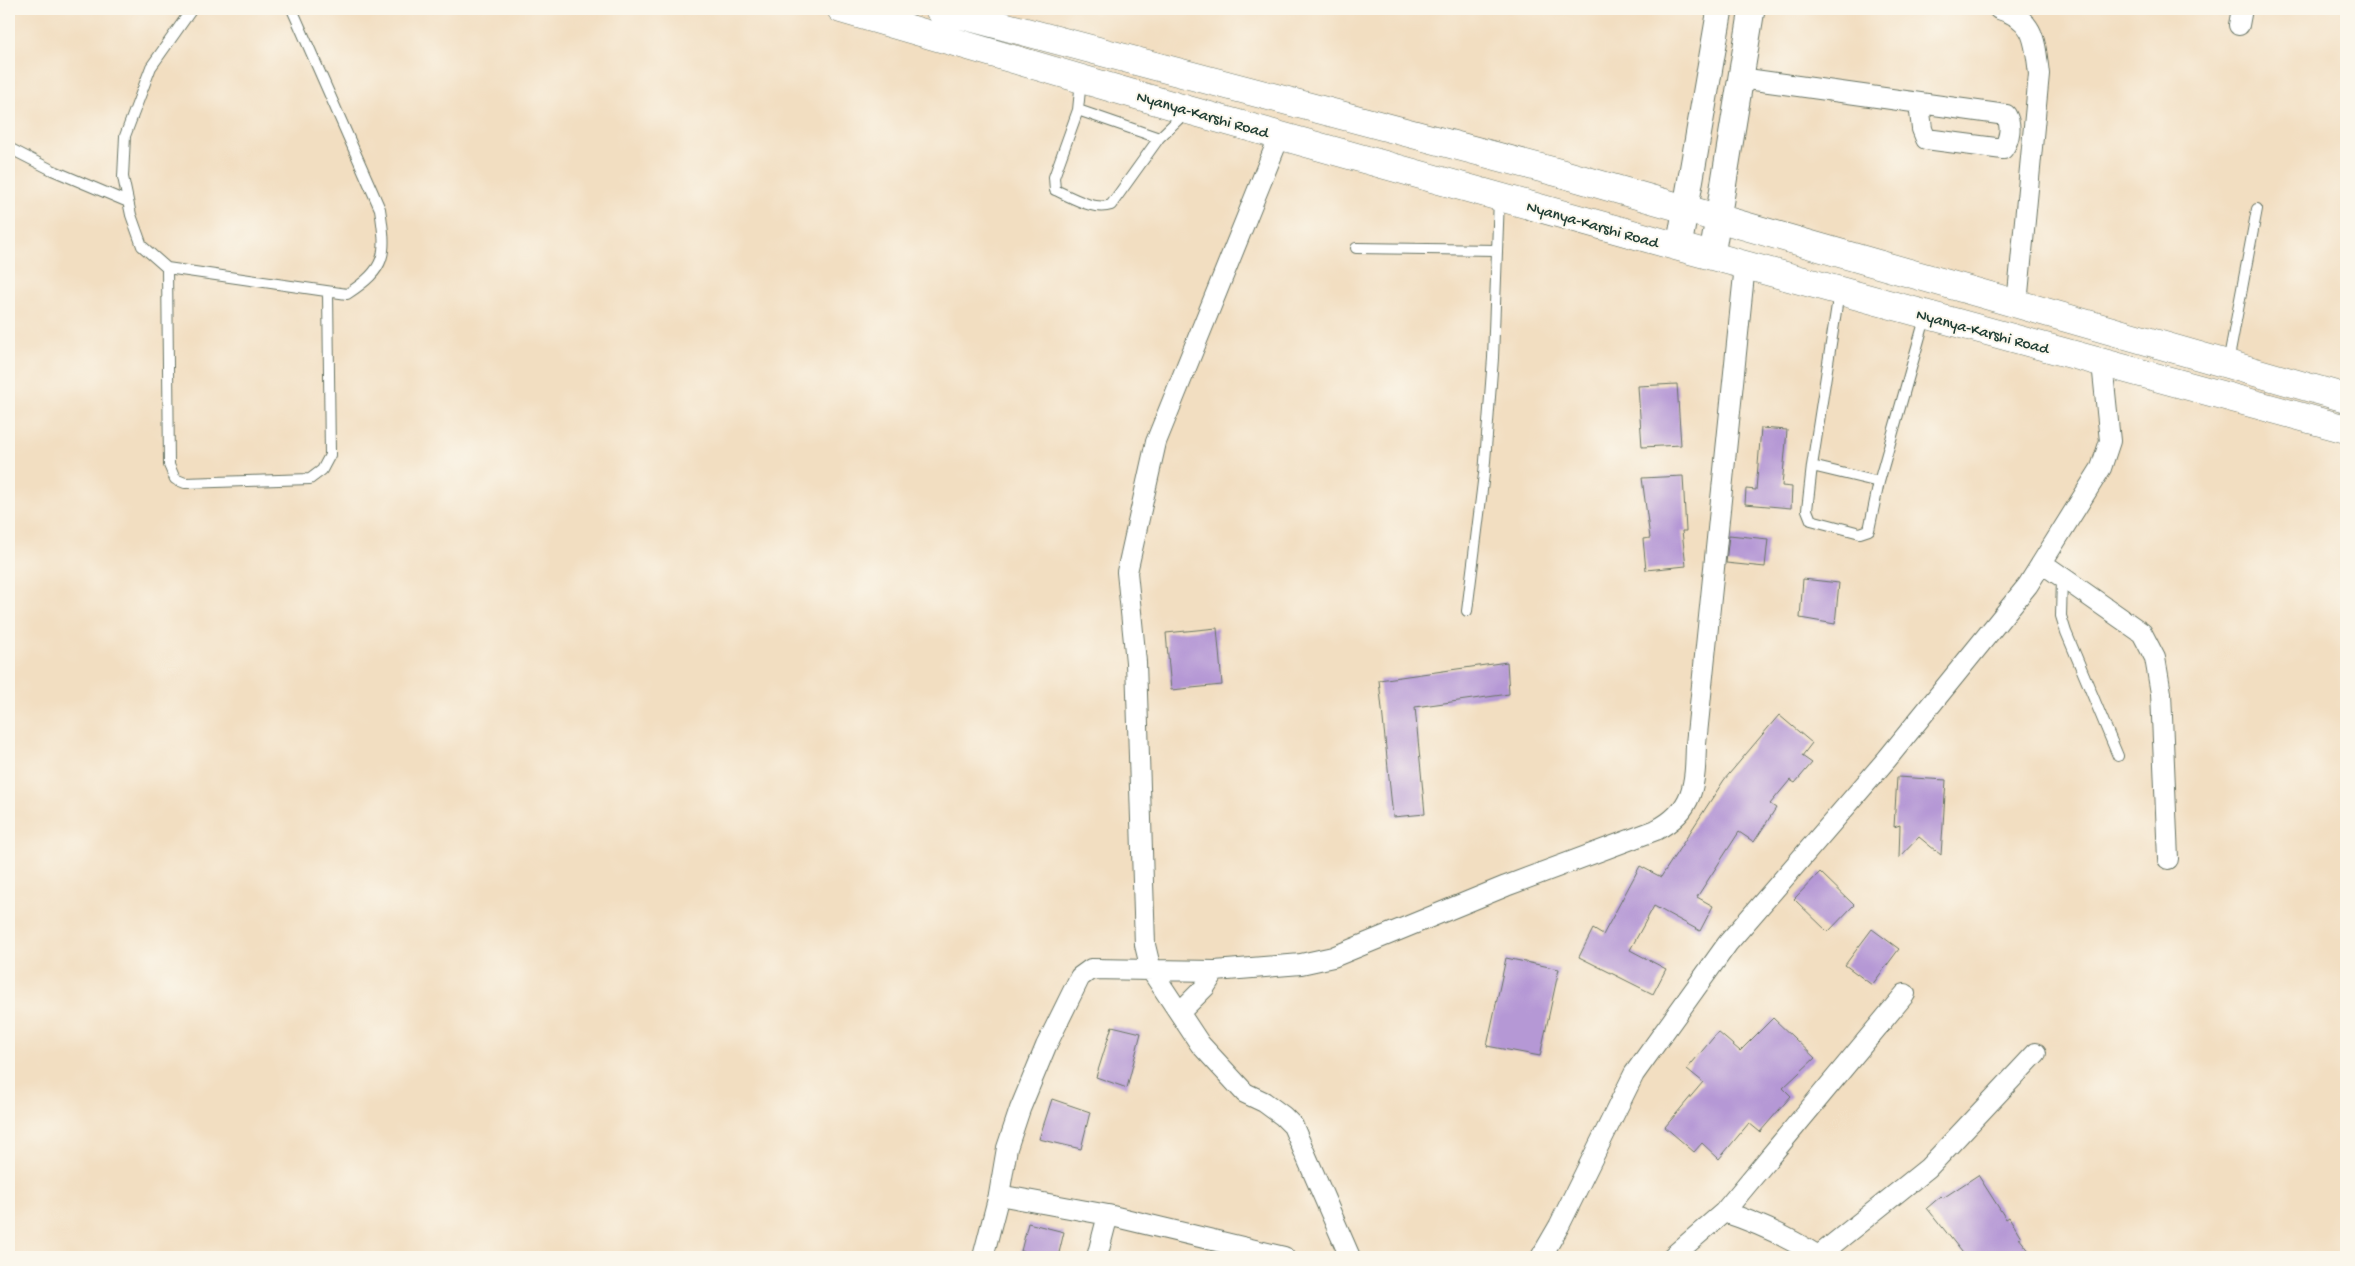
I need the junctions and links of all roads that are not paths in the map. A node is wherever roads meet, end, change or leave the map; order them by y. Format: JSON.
{"nodes":[{"id":1,"x":192,"y":9,"type":"edge"},
{"id":2,"x":292,"y":9,"type":"edge"},
{"id":3,"x":841,"y":9,"type":"edge"},
{"id":4,"x":939,"y":9,"type":"edge"},
{"id":5,"x":1720,"y":9,"type":"edge"},
{"id":6,"x":1752,"y":9,"type":"edge"},
{"id":7,"x":1999,"y":9,"type":"edge"},
{"id":8,"x":981,"y":14,"type":"edge"},
{"id":9,"x":1116,"y":56,"type":"junction"},
{"id":10,"x":1740,"y":78,"type":"junction"},
{"id":11,"x":1094,"y":81,"type":"junction"},
{"id":12,"x":1919,"y":104,"type":"dead end"},
{"id":13,"x":1078,"y":110,"type":"junction"},
{"id":14,"x":1188,"y":110,"type":"junction"},
{"id":15,"x":1280,"y":135,"type":"junction"},
{"id":16,"x":1159,"y":138,"type":"junction"},
{"id":17,"x":9,"y":148,"type":"edge"},
{"id":18,"x":1499,"y":197,"type":"junction"},
{"id":19,"x":128,"y":202,"type":"junction"},
{"id":20,"x":2257,"y":209,"type":"dead end"},
{"id":21,"x":1686,"y":210,"type":"junction"},
{"id":22,"x":1717,"y":218,"type":"junction"},
{"id":23,"x":1679,"y":247,"type":"junction"},
{"id":24,"x":1356,"y":248,"type":"dead end"},
{"id":25,"x":1497,"y":250,"type":"junction"},
{"id":26,"x":1712,"y":255,"type":"junction"},
{"id":27,"x":1745,"y":264,"type":"junction"},
{"id":28,"x":167,"y":268,"type":"junction"},
{"id":29,"x":1839,"y":291,"type":"junction"},
{"id":30,"x":328,"y":292,"type":"junction"},
{"id":31,"x":2017,"y":304,"type":"junction"},
{"id":32,"x":1926,"y":315,"type":"junction"},
{"id":33,"x":2102,"y":363,"type":"junction"},
{"id":34,"x":2227,"y":364,"type":"junction"},
{"id":35,"x":2346,"y":398,"type":"edge"},
{"id":36,"x":2346,"y":429,"type":"edge"},
{"id":37,"x":1812,"y":466,"type":"junction"},
{"id":38,"x":1879,"y":482,"type":"junction"},
{"id":39,"x":2042,"y":563,"type":"junction"},
{"id":40,"x":2062,"y":577,"type":"junction"},
{"id":41,"x":1467,"y":611,"type":"dead end"},
{"id":42,"x":2118,"y":756,"type":"dead end"},
{"id":43,"x":2168,"y":859,"type":"dead end"},
{"id":44,"x":1151,"y":970,"type":"junction"},
{"id":45,"x":1215,"y":971,"type":"junction"},
{"id":46,"x":1905,"y":994,"type":"dead end"},
{"id":47,"x":1180,"y":1012,"type":"junction"},
{"id":48,"x":2036,"y":1053,"type":"dead end"},
{"id":49,"x":999,"y":1195,"type":"junction"},
{"id":50,"x":1724,"y":1212,"type":"junction"},
{"id":51,"x":1108,"y":1215,"type":"junction"},
{"id":52,"x":1818,"y":1256,"type":"edge"},
{"id":53,"x":983,"y":1257,"type":"edge"},
{"id":54,"x":1098,"y":1257,"type":"edge"},
{"id":55,"x":1284,"y":1257,"type":"edge"},
{"id":56,"x":1350,"y":1257,"type":"edge"},
{"id":57,"x":1541,"y":1257,"type":"edge"},
{"id":58,"x":1672,"y":1257,"type":"edge"}],
"edges":[{"from":1,"to":19,"type":"lane"},
{"from":2,"to":30,"type":"lane"},
{"from":3,"to":11,"type":"main road","name":"Nyanya-Karshi Road"},
{"from":4,"to":8,"type":"main road","name":"Nyanya-Karshi Road"},
{"from":5,"to":21,"type":"street"},
{"from":6,"to":10,"type":"street"},
{"from":7,"to":31,"type":"street"},
{"from":8,"to":9,"type":"main road","name":"Nyanya-Karshi Road"},
{"from":9,"to":11,"type":"main road"},
{"from":9,"to":21,"type":"main road","name":"Nyanya-Karshi Road"},
{"from":10,"to":12,"type":"street"},
{"from":10,"to":22,"type":"street"},
{"from":11,"to":13,"type":"lane"},
{"from":11,"to":14,"type":"main road","name":"Nyanya-Karshi Road"},
{"from":13,"to":16,"type":"lane"},
{"from":13,"to":16,"type":"lane"},
{"from":14,"to":15,"type":"main road","name":"Nyanya-Karshi Road"},
{"from":14,"to":16,"type":"lane"},
{"from":15,"to":18,"type":"main road","name":"Nyanya-Karshi Road"},
{"from":15,"to":44,"type":"street"},
{"from":17,"to":19,"type":"lane"},
{"from":18,"to":23,"type":"main road","name":"Nyanya-Karshi Road"},
{"from":18,"to":25,"type":"lane"},
{"from":19,"to":28,"type":"lane"},
{"from":20,"to":34,"type":"lane"},
{"from":21,"to":22,"type":"main road","name":"Nyanya-Karshi Road"},
{"from":21,"to":23,"type":"street"},
{"from":22,"to":26,"type":"street"},
{"from":22,"to":31,"type":"main road","name":"Nyanya-Karshi Road"},
{"from":23,"to":26,"type":"main road","name":"Nyanya-Karshi Road"},
{"from":24,"to":25,"type":"lane"},
{"from":25,"to":41,"type":"lane"},
{"from":26,"to":27,"type":"main road","name":"Nyanya-Karshi Road"},
{"from":27,"to":29,"type":"main road","name":"Nyanya-Karshi Road"},
{"from":27,"to":45,"type":"street"},
{"from":28,"to":30,"type":"lane"},
{"from":28,"to":30,"type":"lane"},
{"from":29,"to":32,"type":"main road","name":"Nyanya-Karshi Road"},
{"from":29,"to":37,"type":"lane"},
{"from":31,"to":34,"type":"main road","name":"Nyanya-Karshi Road"},
{"from":32,"to":33,"type":"main road","name":"Nyanya-Karshi Road"},
{"from":32,"to":38,"type":"lane"},
{"from":33,"to":36,"type":"main road","name":"Nyanya-Karshi Road"},
{"from":33,"to":39,"type":"street"},
{"from":34,"to":35,"type":"main road","name":"Nyanya-Karshi Road"},
{"from":37,"to":38,"type":"lane"},
{"from":37,"to":38,"type":"lane"},
{"from":39,"to":40,"type":"street"},
{"from":39,"to":57,"type":"street"},
{"from":40,"to":42,"type":"lane"},
{"from":40,"to":43,"type":"street"},
{"from":44,"to":45,"type":"street"},
{"from":44,"to":47,"type":"street"},
{"from":44,"to":49,"type":"street"},
{"from":45,"to":47,"type":"street"},
{"from":46,"to":50,"type":"street"},
{"from":47,"to":56,"type":"street"},
{"from":48,"to":52,"type":"street"},
{"from":49,"to":51,"type":"street"},
{"from":49,"to":53,"type":"street"},
{"from":50,"to":52,"type":"street"},
{"from":50,"to":58,"type":"street"},
{"from":51,"to":54,"type":"street"},
{"from":51,"to":55,"type":"street"}]}
